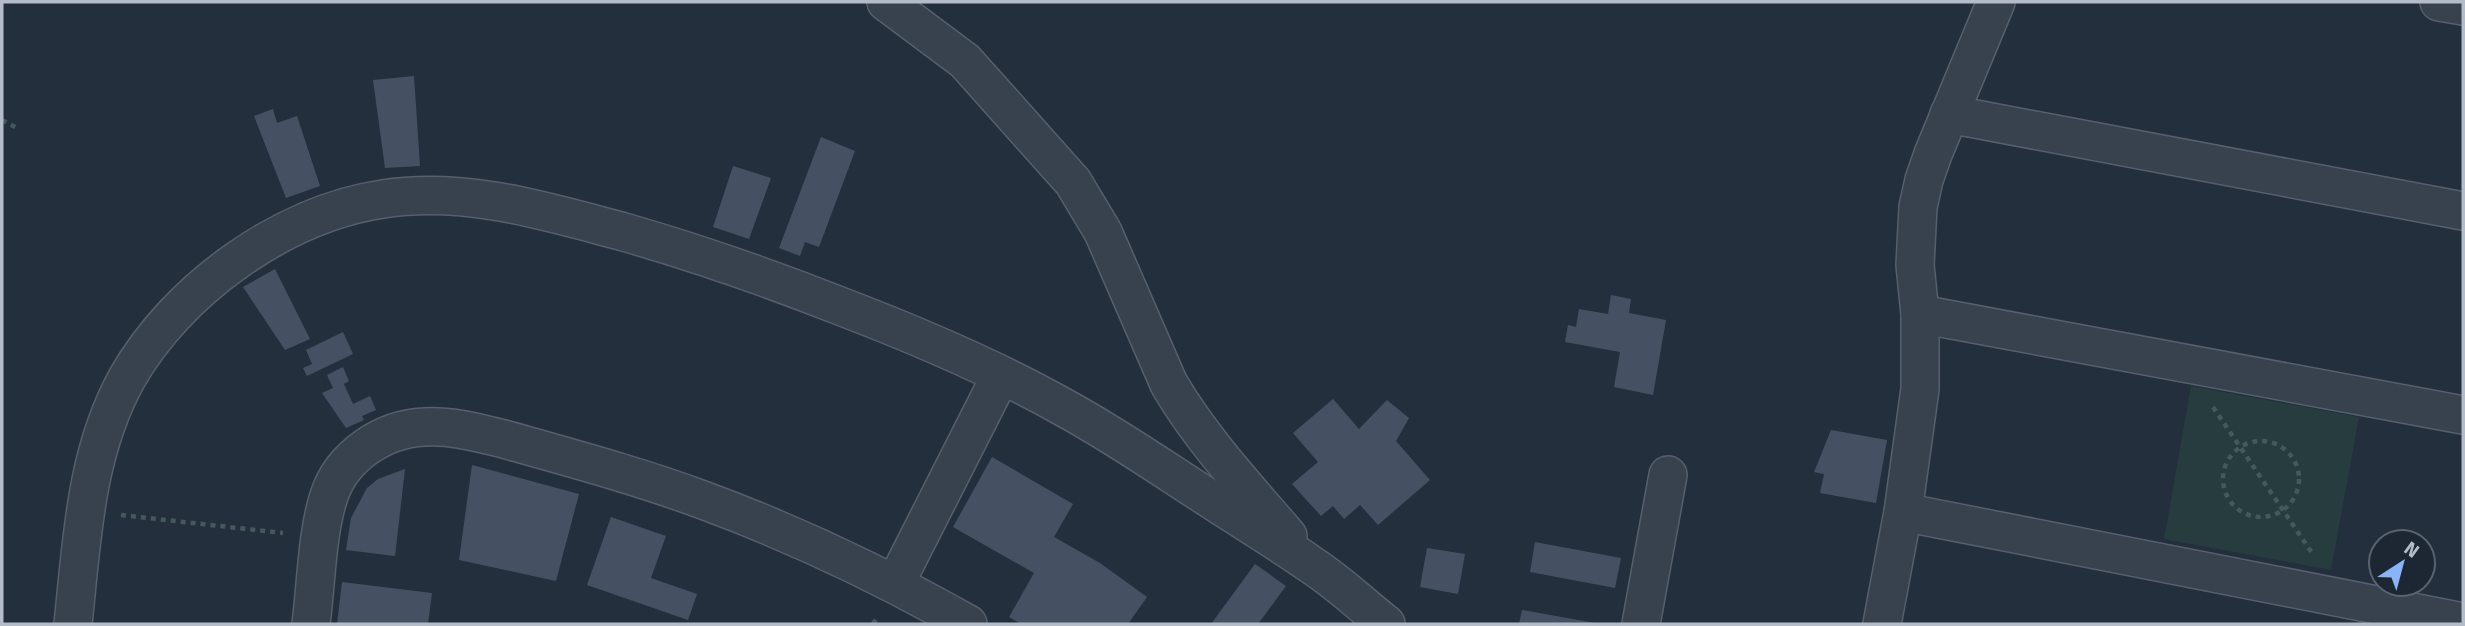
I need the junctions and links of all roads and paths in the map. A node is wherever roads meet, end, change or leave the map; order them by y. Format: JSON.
{"nodes":[{"id":1,"x":887,"y":2,"type":"edge"},
{"id":2,"x":1996,"y":2,"type":"edge"},
{"id":3,"x":2439,"y":2,"type":"edge"},
{"id":4,"x":2463,"y":6,"type":"edge"},
{"id":5,"x":1949,"y":114,"type":"junction"},
{"id":6,"x":2,"y":120,"type":"edge"},
{"id":7,"x":17,"y":128,"type":"dead end"},
{"id":8,"x":2463,"y":211,"type":"edge"},
{"id":9,"x":1920,"y":314,"type":"junction"},
{"id":10,"x":2182,"y":363,"type":"junction"},
{"id":11,"x":1001,"y":375,"type":"junction"},
{"id":12,"x":2463,"y":415,"type":"edge"},
{"id":13,"x":2240,"y":446,"type":"junction"},
{"id":14,"x":1668,"y":475,"type":"dead end"},
{"id":15,"x":2283,"y":511,"type":"junction"},
{"id":16,"x":86,"y":512,"type":"junction"},
{"id":17,"x":1903,"y":512,"type":"junction"},
{"id":18,"x":321,"y":538,"type":"junction"},
{"id":19,"x":1317,"y":568,"type":"junction"},
{"id":20,"x":895,"y":584,"type":"junction"},
{"id":21,"x":2344,"y":599,"type":"junction"},
{"id":22,"x":2463,"y":622,"type":"edge"},
{"id":23,"x":73,"y":624,"type":"edge"},
{"id":24,"x":311,"y":624,"type":"edge"},
{"id":25,"x":968,"y":624,"type":"edge"},
{"id":26,"x":1386,"y":624,"type":"edge"},
{"id":27,"x":1641,"y":624,"type":"edge"},
{"id":28,"x":1882,"y":624,"type":"edge"}],
"edges":[{"from":1,"to":19,"type":"street"},
{"from":2,"to":5,"type":"street"},
{"from":3,"to":4,"type":"street"},
{"from":5,"to":8,"type":"street"},
{"from":5,"to":9,"type":"street"},
{"from":6,"to":7,"type":"path"},
{"from":9,"to":10,"type":"street"},
{"from":9,"to":17,"type":"street"},
{"from":10,"to":12,"type":"street"},
{"from":10,"to":13,"type":"path"},
{"from":11,"to":16,"type":"street"},
{"from":11,"to":19,"type":"street"},
{"from":11,"to":20,"type":"street"},
{"from":13,"to":15,"type":"path"},
{"from":13,"to":15,"type":"path"},
{"from":13,"to":15,"type":"path"},
{"from":14,"to":27,"type":"street"},
{"from":15,"to":21,"type":"path"},
{"from":16,"to":18,"type":"path"},
{"from":16,"to":23,"type":"street"},
{"from":17,"to":21,"type":"street"},
{"from":17,"to":28,"type":"street"},
{"from":18,"to":20,"type":"street"},
{"from":18,"to":24,"type":"street"},
{"from":19,"to":26,"type":"street"},
{"from":20,"to":25,"type":"street"},
{"from":21,"to":22,"type":"street"}]}
